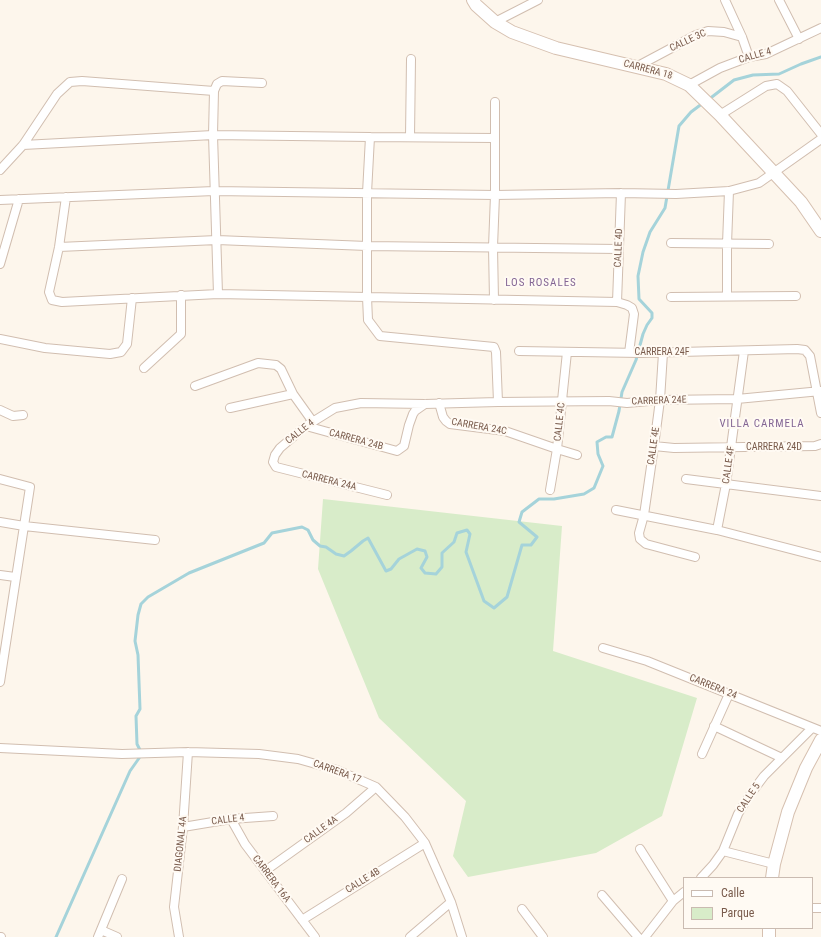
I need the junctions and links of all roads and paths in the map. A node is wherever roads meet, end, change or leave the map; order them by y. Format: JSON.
{"nodes":[{"id":1,"x":473,"y":0,"type":"edge"},
{"id":2,"x":538,"y":0,"type":"edge"},
{"id":3,"x":725,"y":0,"type":"edge"},
{"id":4,"x":779,"y":0,"type":"edge"},
{"id":5,"x":495,"y":22,"type":"junction"},
{"id":6,"x":821,"y":28,"type":"edge"},
{"id":7,"x":742,"y":37,"type":"junction"},
{"id":8,"x":800,"y":39,"type":"junction"},
{"id":9,"x":749,"y":57,"type":"junction"},
{"id":10,"x":411,"y":59,"type":"dead end"},
{"id":11,"x":636,"y":67,"type":"junction"},
{"id":12,"x":262,"y":83,"type":"dead end"},
{"id":13,"x":689,"y":85,"type":"junction"},
{"id":14,"x":214,"y":91,"type":"junction"},
{"id":15,"x":494,"y":102,"type":"dead end"},
{"id":16,"x":717,"y":112,"type":"junction"},
{"id":17,"x":213,"y":134,"type":"junction"},
{"id":18,"x":821,"y":134,"type":"edge"},
{"id":19,"x":370,"y":137,"type":"junction"},
{"id":20,"x":410,"y":137,"type":"junction"},
{"id":21,"x":494,"y":138,"type":"junction"},
{"id":22,"x":821,"y":139,"type":"edge"},
{"id":23,"x":23,"y":145,"type":"junction"},
{"id":24,"x":0,"y":170,"type":"edge"},
{"id":25,"x":774,"y":173,"type":"junction"},
{"id":26,"x":214,"y":191,"type":"junction"},
{"id":27,"x":729,"y":191,"type":"junction"},
{"id":28,"x":367,"y":193,"type":"junction"},
{"id":29,"x":622,"y":193,"type":"junction"},
{"id":30,"x":496,"y":195,"type":"junction"},
{"id":31,"x":66,"y":197,"type":"junction"},
{"id":32,"x":19,"y":199,"type":"junction"},
{"id":33,"x":0,"y":200,"type":"edge"},
{"id":34,"x":821,"y":231,"type":"edge"},
{"id":35,"x":217,"y":240,"type":"junction"},
{"id":36,"x":671,"y":243,"type":"dead end"},
{"id":37,"x":726,"y":244,"type":"junction"},
{"id":38,"x":768,"y":244,"type":"dead end"},
{"id":39,"x":367,"y":246,"type":"junction"},
{"id":40,"x":59,"y":247,"type":"junction"},
{"id":41,"x":493,"y":247,"type":"junction"},
{"id":42,"x":619,"y":250,"type":"junction"},
{"id":43,"x":0,"y":264,"type":"edge"},
{"id":44,"x":218,"y":294,"type":"junction"},
{"id":45,"x":181,"y":295,"type":"junction"},
{"id":46,"x":727,"y":296,"type":"junction"},
{"id":47,"x":796,"y":296,"type":"dead end"},
{"id":48,"x":367,"y":297,"type":"junction"},
{"id":49,"x":671,"y":297,"type":"dead end"},
{"id":50,"x":132,"y":298,"type":"junction"},
{"id":51,"x":494,"y":300,"type":"junction"},
{"id":52,"x":617,"y":302,"type":"junction"},
{"id":53,"x":0,"y":339,"type":"edge"},
{"id":54,"x":519,"y":351,"type":"dead end"},
{"id":55,"x":744,"y":351,"type":"junction"},
{"id":56,"x":567,"y":352,"type":"junction"},
{"id":57,"x":630,"y":353,"type":"junction"},
{"id":58,"x":663,"y":353,"type":"junction"},
{"id":59,"x":144,"y":368,"type":"dead end"},
{"id":60,"x":195,"y":386,"type":"dead end"},
{"id":61,"x":819,"y":392,"type":"edge"},
{"id":62,"x":293,"y":394,"type":"junction"},
{"id":63,"x":737,"y":399,"type":"junction"},
{"id":64,"x":660,"y":400,"type":"junction"},
{"id":65,"x":498,"y":402,"type":"junction"},
{"id":66,"x":562,"y":402,"type":"junction"},
{"id":67,"x":439,"y":403,"type":"junction"},
{"id":68,"x":425,"y":404,"type":"junction"},
{"id":69,"x":230,"y":408,"type":"dead end"},
{"id":70,"x":335,"y":408,"type":"joint"},
{"id":71,"x":0,"y":410,"type":"edge"},
{"id":72,"x":821,"y":413,"type":"edge"},
{"id":73,"x":23,"y":415,"type":"dead end"},
{"id":74,"x":309,"y":424,"type":"junction"},
{"id":75,"x":821,"y":444,"type":"edge"},
{"id":76,"x":654,"y":446,"type":"junction"},
{"id":77,"x":731,"y":447,"type":"junction"},
{"id":78,"x":558,"y":449,"type":"junction"},
{"id":79,"x":576,"y":455,"type":"dead end"},
{"id":80,"x":274,"y":462,"type":"joint"},
{"id":81,"x":0,"y":479,"type":"edge"},
{"id":82,"x":686,"y":480,"type":"dead end"},
{"id":83,"x":726,"y":484,"type":"junction"},
{"id":84,"x":550,"y":490,"type":"dead end"},
{"id":85,"x":387,"y":495,"type":"dead end"},
{"id":86,"x":821,"y":496,"type":"edge"},
{"id":87,"x":616,"y":510,"type":"dead end"},
{"id":88,"x":644,"y":515,"type":"junction"},
{"id":89,"x":0,"y":522,"type":"edge"},
{"id":90,"x":24,"y":526,"type":"junction"},
{"id":91,"x":717,"y":530,"type":"junction"},
{"id":92,"x":154,"y":540,"type":"dead end"},
{"id":93,"x":695,"y":557,"type":"dead end"},
{"id":94,"x":821,"y":557,"type":"edge"},
{"id":95,"x":0,"y":575,"type":"edge"},
{"id":96,"x":16,"y":577,"type":"junction"},
{"id":97,"x":4,"y":628,"type":"edge"},
{"id":98,"x":602,"y":648,"type":"dead end"},
{"id":99,"x":0,"y":682,"type":"edge"},
{"id":100,"x":729,"y":694,"type":"junction"},
{"id":101,"x":714,"y":726,"type":"junction"},
{"id":102,"x":812,"y":728,"type":"junction"},
{"id":103,"x":821,"y":732,"type":"edge"},
{"id":104,"x":821,"y":740,"type":"edge"},
{"id":105,"x":0,"y":748,"type":"edge"},
{"id":106,"x":188,"y":752,"type":"junction"},
{"id":107,"x":702,"y":754,"type":"dead end"},
{"id":108,"x":782,"y":758,"type":"junction"},
{"id":109,"x":376,"y":787,"type":"junction"},
{"id":110,"x":273,"y":816,"type":"dead end"},
{"id":111,"x":230,"y":819,"type":"junction"},
{"id":112,"x":183,"y":827,"type":"junction"},
{"id":113,"x":425,"y":843,"type":"junction"},
{"id":114,"x":640,"y":849,"type":"dead end"},
{"id":115,"x":723,"y":851,"type":"junction"},
{"id":116,"x":774,"y":864,"type":"junction"},
{"id":117,"x":265,"y":871,"type":"junction"},
{"id":118,"x":701,"y":877,"type":"edge"},
{"id":119,"x":772,"y":877,"type":"edge"},
{"id":120,"x":122,"y":879,"type":"dead end"},
{"id":121,"x":683,"y":893,"type":"edge"},
{"id":122,"x":602,"y":895,"type":"dead end"},
{"id":123,"x":673,"y":901,"type":"junction"},
{"id":124,"x":451,"y":902,"type":"junction"},
{"id":125,"x":522,"y":909,"type":"dead end"},
{"id":126,"x":302,"y":920,"type":"junction"},
{"id":127,"x":99,"y":933,"type":"edge"},
{"id":128,"x":117,"y":937,"type":"edge"},
{"id":129,"x":179,"y":937,"type":"edge"},
{"id":130,"x":315,"y":937,"type":"edge"},
{"id":131,"x":410,"y":937,"type":"edge"},
{"id":132,"x":462,"y":937,"type":"edge"},
{"id":133,"x":543,"y":937,"type":"edge"},
{"id":134,"x":638,"y":937,"type":"edge"},
{"id":135,"x":645,"y":937,"type":"edge"}],
"edges":[{"from":1,"to":5,"type":"street","name":"CARRERA 18"},
{"from":2,"to":5,"type":"street"},
{"from":3,"to":7,"type":"street"},
{"from":4,"to":8,"type":"street"},
{"from":5,"to":11,"type":"street","name":"CARRERA 18"},
{"from":6,"to":8,"type":"street","name":"CALLE 4"},
{"from":7,"to":9,"type":"street"},
{"from":7,"to":11,"type":"street","name":"CALLE 3C"},
{"from":8,"to":9,"type":"street","name":"CALLE 4"},
{"from":9,"to":13,"type":"street","name":"CALLE 4"},
{"from":10,"to":20,"type":"street"},
{"from":11,"to":13,"type":"street","name":"CARRERA 18"},
{"from":12,"to":14,"type":"street"},
{"from":13,"to":16,"type":"street","name":"CARRERA 18"},
{"from":14,"to":17,"type":"street"},
{"from":14,"to":23,"type":"street"},
{"from":15,"to":21,"type":"street"},
{"from":16,"to":18,"type":"street"},
{"from":16,"to":25,"type":"street","name":"CARRERA 18"},
{"from":17,"to":19,"type":"street"},
{"from":17,"to":23,"type":"street"},
{"from":17,"to":26,"type":"street"},
{"from":19,"to":20,"type":"street"},
{"from":19,"to":28,"type":"street"},
{"from":20,"to":21,"type":"street"},
{"from":21,"to":30,"type":"street"},
{"from":22,"to":25,"type":"street"},
{"from":23,"to":24,"type":"street"},
{"from":25,"to":27,"type":"street"},
{"from":25,"to":34,"type":"street","name":"CARRERA 18"},
{"from":26,"to":28,"type":"street"},
{"from":26,"to":31,"type":"street"},
{"from":26,"to":35,"type":"street"},
{"from":27,"to":29,"type":"street"},
{"from":27,"to":37,"type":"street"},
{"from":28,"to":30,"type":"street"},
{"from":28,"to":39,"type":"street"},
{"from":29,"to":30,"type":"street"},
{"from":29,"to":42,"type":"street","name":"CALLE 4D"},
{"from":30,"to":41,"type":"street"},
{"from":31,"to":32,"type":"street"},
{"from":31,"to":40,"type":"street"},
{"from":32,"to":33,"type":"street"},
{"from":32,"to":43,"type":"street"},
{"from":35,"to":39,"type":"street"},
{"from":35,"to":40,"type":"street"},
{"from":35,"to":44,"type":"street"},
{"from":36,"to":37,"type":"street"},
{"from":37,"to":38,"type":"street"},
{"from":37,"to":46,"type":"street"},
{"from":39,"to":41,"type":"street"},
{"from":39,"to":48,"type":"street"},
{"from":40,"to":50,"type":"street"},
{"from":41,"to":42,"type":"street"},
{"from":41,"to":51,"type":"street"},
{"from":42,"to":52,"type":"street","name":"CALLE 4D"},
{"from":44,"to":45,"type":"street"},
{"from":44,"to":48,"type":"street"},
{"from":45,"to":50,"type":"street"},
{"from":45,"to":59,"type":"street"},
{"from":46,"to":47,"type":"street"},
{"from":46,"to":49,"type":"street"},
{"from":48,"to":51,"type":"street"},
{"from":48,"to":65,"type":"street"},
{"from":50,"to":53,"type":"street"},
{"from":51,"to":52,"type":"street"},
{"from":52,"to":57,"type":"street"},
{"from":54,"to":56,"type":"street","name":"CARRERA 24F"},
{"from":55,"to":58,"type":"street","name":"CARRERA 24F"},
{"from":55,"to":61,"type":"street","name":"CARRERA 24F"},
{"from":55,"to":63,"type":"street","name":"CALLE 4F"},
{"from":56,"to":57,"type":"street","name":"CARRERA 24F"},
{"from":56,"to":66,"type":"street","name":"CALLE 4C"},
{"from":57,"to":58,"type":"street","name":"CARRERA 24F"},
{"from":58,"to":64,"type":"street","name":"CALLE 4E"},
{"from":60,"to":62,"type":"street"},
{"from":61,"to":63,"type":"street","name":"CARRERA 24E"},
{"from":61,"to":72,"type":"street"},
{"from":62,"to":69,"type":"street"},
{"from":62,"to":74,"type":"street"},
{"from":63,"to":64,"type":"street","name":"CARRERA 24E"},
{"from":63,"to":77,"type":"street","name":"CALLE 4F"},
{"from":64,"to":66,"type":"street","name":"CARRERA 24E"},
{"from":64,"to":76,"type":"street","name":"CALLE 4E"},
{"from":65,"to":66,"type":"street","name":"CARRERA 24E"},
{"from":65,"to":67,"type":"street","name":"CARRERA 24C"},
{"from":66,"to":78,"type":"street","name":"CALLE 4C"},
{"from":67,"to":68,"type":"street","name":"CARRERA 24C"},
{"from":67,"to":78,"type":"street","name":"CARRERA 24C"},
{"from":68,"to":70,"type":"street","name":"CARRERA 24C"},
{"from":68,"to":74,"type":"street","name":"CARRERA 24B"},
{"from":70,"to":74,"type":"street","name":"CALLE 4"},
{"from":71,"to":73,"type":"street"},
{"from":74,"to":80,"type":"street","name":"CALLE 4"},
{"from":75,"to":77,"type":"street","name":"CARRERA 24D"},
{"from":76,"to":77,"type":"street","name":"CARRERA 24D"},
{"from":76,"to":88,"type":"street","name":"CALLE 4E"},
{"from":77,"to":83,"type":"street","name":"CALLE 4F"},
{"from":78,"to":79,"type":"street","name":"CARRERA 24C"},
{"from":78,"to":84,"type":"street","name":"CALLE 4C"},
{"from":80,"to":85,"type":"street","name":"CARRERA 24A"},
{"from":81,"to":90,"type":"street"},
{"from":82,"to":83,"type":"street"},
{"from":83,"to":86,"type":"street"},
{"from":83,"to":91,"type":"street","name":"CALLE 4F"},
{"from":87,"to":88,"type":"street"},
{"from":88,"to":91,"type":"street"},
{"from":88,"to":93,"type":"street","name":"CALLE 4E"},
{"from":89,"to":90,"type":"street"},
{"from":90,"to":92,"type":"street"},
{"from":90,"to":96,"type":"street"},
{"from":91,"to":94,"type":"street"},
{"from":95,"to":96,"type":"street"},
{"from":96,"to":97,"type":"street"},
{"from":97,"to":99,"type":"street"},
{"from":98,"to":100,"type":"street","name":"CARRERA 24"},
{"from":100,"to":101,"type":"street"},
{"from":100,"to":102,"type":"street","name":"CARRERA 24"},
{"from":101,"to":107,"type":"street"},
{"from":101,"to":108,"type":"street"},
{"from":102,"to":103,"type":"street","name":"CARRERA 24"},
{"from":102,"to":108,"type":"street","name":"CALLE 5"},
{"from":104,"to":116,"type":"street"},
{"from":105,"to":106,"type":"street","name":"CARRERA 17"},
{"from":106,"to":109,"type":"street","name":"CARRERA 17"},
{"from":106,"to":112,"type":"street","name":"DIAGONAL 4A"},
{"from":108,"to":115,"type":"street","name":"CALLE 5"},
{"from":109,"to":113,"type":"street","name":"CARRERA 17"},
{"from":109,"to":117,"type":"street","name":"CALLE 4A"},
{"from":110,"to":111,"type":"street","name":"CALLE 4"},
{"from":111,"to":112,"type":"street","name":"CALLE 4"},
{"from":111,"to":117,"type":"street","name":"CARRERA 16A"},
{"from":112,"to":129,"type":"street","name":"DIAGONAL 4A"},
{"from":113,"to":124,"type":"street","name":"CARRERA 17"},
{"from":113,"to":126,"type":"street","name":"CALLE 4B"},
{"from":114,"to":123,"type":"street"},
{"from":115,"to":116,"type":"street"},
{"from":115,"to":118,"type":"street","name":"CALLE 5"},
{"from":116,"to":119,"type":"street"},
{"from":117,"to":126,"type":"street","name":"CARRERA 16A"},
{"from":120,"to":127,"type":"street"},
{"from":121,"to":123,"type":"street"},
{"from":122,"to":134,"type":"street"},
{"from":123,"to":135,"type":"street"},
{"from":124,"to":131,"type":"street"},
{"from":124,"to":132,"type":"street","name":"CARRERA 17"},
{"from":125,"to":133,"type":"street"},
{"from":126,"to":130,"type":"street","name":"CARRERA 16A"},
{"from":127,"to":128,"type":"street"}]}
